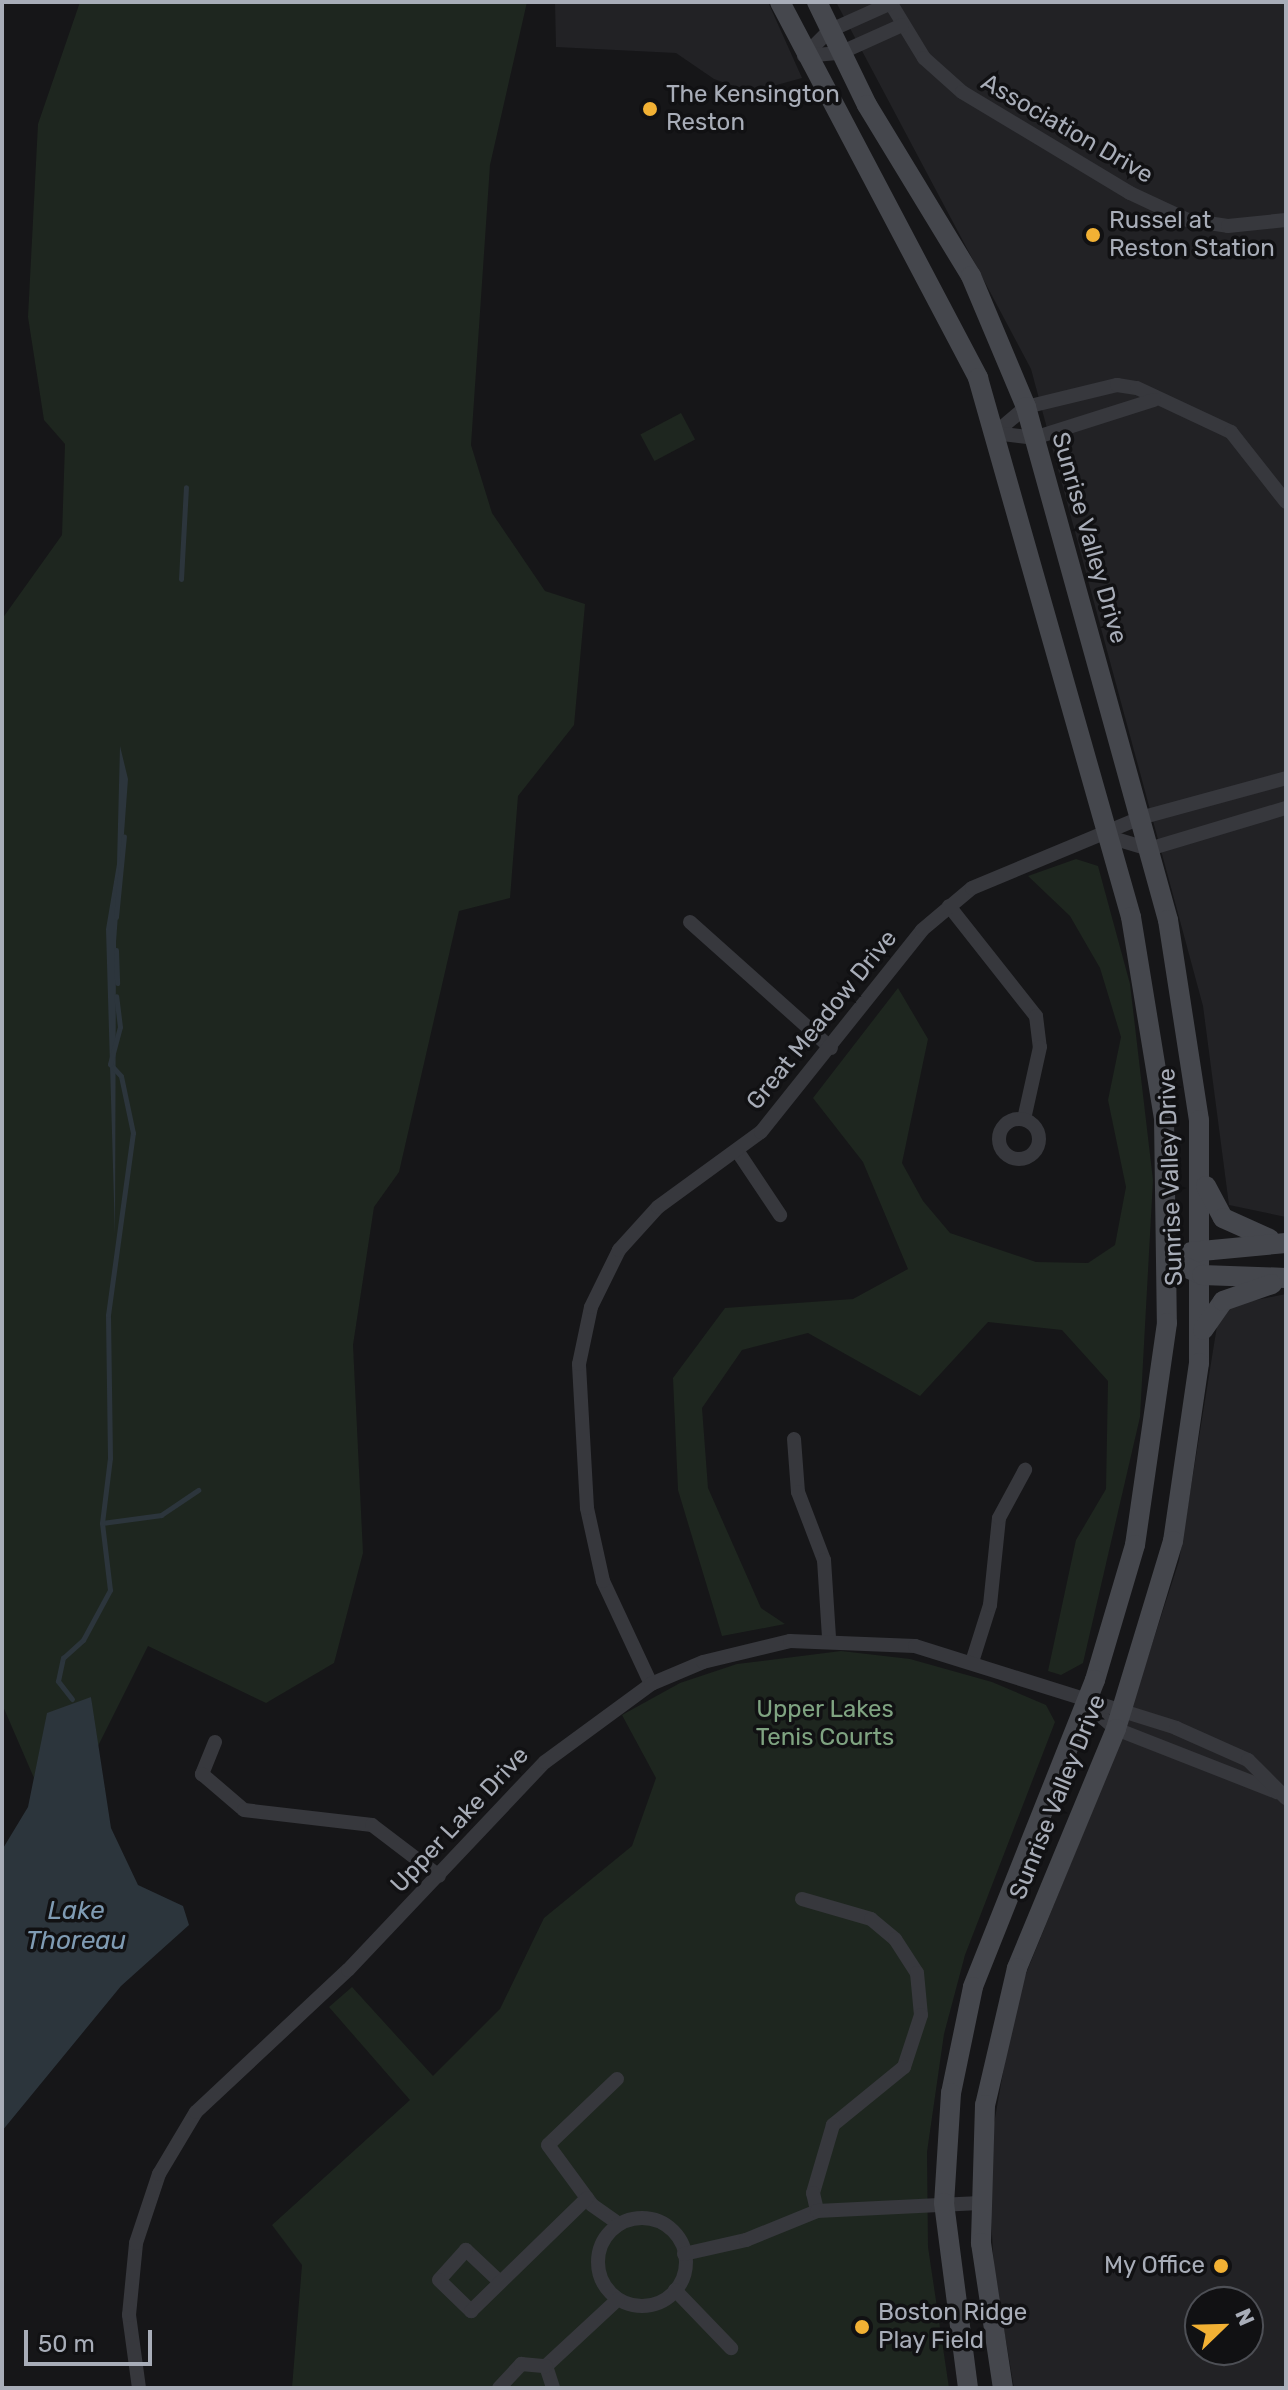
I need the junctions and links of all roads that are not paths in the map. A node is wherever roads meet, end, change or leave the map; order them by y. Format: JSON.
{"nodes":[{"id":1,"x":780,"y":2,"type":"edge"},
{"id":2,"x":817,"y":2,"type":"edge"},
{"id":3,"x":890,"y":2,"type":"edge"},
{"id":4,"x":902,"y":25,"type":"junction"},
{"id":5,"x":829,"y":31,"type":"junction"},
{"id":6,"x":840,"y":53,"type":"junction"},
{"id":7,"x":804,"y":56,"type":"junction"},
{"id":8,"x":1286,"y":220,"type":"edge"},
{"id":9,"x":1154,"y":400,"type":"junction"},
{"id":10,"x":1026,"y":407,"type":"junction"},
{"id":11,"x":995,"y":433,"type":"junction"},
{"id":12,"x":1034,"y":438,"type":"junction"},
{"id":13,"x":1286,"y":502,"type":"edge"},
{"id":14,"x":1286,"y":778,"type":"edge"},
{"id":15,"x":1286,"y":808,"type":"edge"},
{"id":16,"x":1140,"y":818,"type":"junction"},
{"id":17,"x":1109,"y":837,"type":"junction"},
{"id":18,"x":1149,"y":849,"type":"junction"},
{"id":19,"x":949,"y":906,"type":"junction"},
{"id":20,"x":690,"y":922,"type":"dead end"},
{"id":21,"x":831,"y":1048,"type":"junction"},
{"id":22,"x":1024,"y":1119,"type":"dead end"},
{"id":23,"x":738,"y":1152,"type":"junction"},
{"id":24,"x":1203,"y":1178,"type":"junction"},
{"id":25,"x":780,"y":1215,"type":"dead end"},
{"id":26,"x":1286,"y":1243,"type":"edge"},
{"id":27,"x":1203,"y":1247,"type":"junction"},
{"id":28,"x":1170,"y":1260,"type":"junction"},
{"id":29,"x":1202,"y":1275,"type":"junction"},
{"id":30,"x":1286,"y":1280,"type":"edge"},
{"id":31,"x":1200,"y":1337,"type":"junction"},
{"id":32,"x":794,"y":1439,"type":"dead end"},
{"id":33,"x":1025,"y":1470,"type":"dead end"},
{"id":34,"x":829,"y":1638,"type":"junction"},
{"id":35,"x":972,"y":1662,"type":"junction"},
{"id":36,"x":651,"y":1684,"type":"junction"},
{"id":37,"x":1087,"y":1704,"type":"junction"},
{"id":38,"x":1123,"y":1707,"type":"junction"},
{"id":39,"x":1116,"y":1729,"type":"junction"},
{"id":40,"x":215,"y":1742,"type":"dead end"},
{"id":41,"x":1281,"y":1795,"type":"edge"},
{"id":42,"x":439,"y":1876,"type":"junction"},
{"id":43,"x":802,"y":1899,"type":"dead end"},
{"id":44,"x":617,"y":2079,"type":"dead end"},
{"id":45,"x":587,"y":2198,"type":"junction"},
{"id":46,"x":944,"y":2203,"type":"junction"},
{"id":47,"x":980,"y":2203,"type":"junction"},
{"id":48,"x":817,"y":2211,"type":"junction"},
{"id":49,"x":619,"y":2224,"type":"junction"},
{"id":50,"x":684,"y":2254,"type":"junction"},
{"id":51,"x":500,"y":2282,"type":"dead end"},
{"id":52,"x":675,"y":2290,"type":"junction"},
{"id":53,"x":618,"y":2299,"type":"junction"},
{"id":54,"x":731,"y":2348,"type":"dead end"},
{"id":55,"x":546,"y":2366,"type":"junction"},
{"id":56,"x":139,"y":2388,"type":"edge"},
{"id":57,"x":499,"y":2388,"type":"edge"},
{"id":58,"x":553,"y":2388,"type":"edge"},
{"id":59,"x":968,"y":2388,"type":"edge"},
{"id":60,"x":1003,"y":2388,"type":"edge"}],
"edges":[{"from":1,"to":7,"type":"main road","name":"Sunrise Valley Drive"},
{"from":2,"to":5,"type":"main road","name":"Sunrise Valley Drive"},
{"from":3,"to":4,"type":"street","name":"Association Drive"},
{"from":3,"to":5,"type":"street","name":"Association Drive"},
{"from":4,"to":6,"type":"street"},
{"from":4,"to":8,"type":"street","name":"Association Drive"},
{"from":5,"to":6,"type":"main road","name":"Sunrise Valley Drive"},
{"from":5,"to":7,"type":"street","name":"Association Drive"},
{"from":6,"to":7,"type":"street"},
{"from":6,"to":10,"type":"main road","name":"Sunrise Valley Drive"},
{"from":7,"to":11,"type":"main road","name":"Sunrise Valley Drive"},
{"from":9,"to":10,"type":"street"},
{"from":9,"to":12,"type":"street"},
{"from":9,"to":13,"type":"street"},
{"from":10,"to":11,"type":"street"},
{"from":10,"to":12,"type":"main road","name":"Sunrise Valley Drive"},
{"from":11,"to":12,"type":"street"},
{"from":11,"to":17,"type":"main road","name":"Sunrise Valley Drive"},
{"from":12,"to":16,"type":"main road","name":"Sunrise Valley Drive"},
{"from":14,"to":16,"type":"street","name":"Great Meadow Drive"},
{"from":15,"to":18,"type":"street"},
{"from":16,"to":17,"type":"street","name":"Great Meadow Drive"},
{"from":16,"to":18,"type":"main road","name":"Sunrise Valley Drive"},
{"from":17,"to":18,"type":"street"},
{"from":17,"to":19,"type":"street","name":"Great Meadow Drive"},
{"from":17,"to":28,"type":"main road","name":"Sunrise Valley Drive"},
{"from":18,"to":24,"type":"main road","name":"Sunrise Valley Drive"},
{"from":19,"to":21,"type":"street","name":"Great Meadow Drive"},
{"from":19,"to":22,"type":"street"},
{"from":20,"to":21,"type":"street"},
{"from":21,"to":23,"type":"street","name":"Great Meadow Drive"},
{"from":23,"to":25,"type":"street"},
{"from":23,"to":36,"type":"street","name":"Great Meadow Drive"},
{"from":24,"to":26,"type":"main road"},
{"from":24,"to":27,"type":"main road","name":"Sunrise Valley Drive"},
{"from":26,"to":27,"type":"main road"},
{"from":27,"to":28,"type":"main road"},
{"from":27,"to":29,"type":"main road","name":"Sunrise Valley Drive"},
{"from":28,"to":29,"type":"main road"},
{"from":28,"to":37,"type":"main road","name":"Sunrise Valley Drive"},
{"from":29,"to":30,"type":"main road"},
{"from":29,"to":31,"type":"main road","name":"Sunrise Valley Drive"},
{"from":30,"to":31,"type":"main road"},
{"from":31,"to":38,"type":"main road","name":"Sunrise Valley Drive"},
{"from":32,"to":34,"type":"street"},
{"from":33,"to":35,"type":"street"},
{"from":34,"to":35,"type":"street","name":"Upper Lake Drive"},
{"from":34,"to":36,"type":"street","name":"Upper Lake Drive"},
{"from":35,"to":37,"type":"street","name":"Upper Lake Drive"},
{"from":36,"to":42,"type":"street","name":"Upper Lake Drive"},
{"from":37,"to":38,"type":"street"},
{"from":37,"to":39,"type":"street"},
{"from":37,"to":46,"type":"main road","name":"Sunrise Valley Drive"},
{"from":38,"to":39,"type":"main road","name":"Sunrise Valley Drive"},
{"from":38,"to":41,"type":"street"},
{"from":39,"to":41,"type":"street"},
{"from":39,"to":47,"type":"main road","name":"Sunrise Valley Drive"},
{"from":40,"to":42,"type":"street"},
{"from":42,"to":56,"type":"street","name":"Upper Lake Drive"},
{"from":43,"to":48,"type":"street"},
{"from":44,"to":45,"type":"street"},
{"from":45,"to":49,"type":"street"},
{"from":45,"to":51,"type":"street"},
{"from":46,"to":47,"type":"street"},
{"from":46,"to":48,"type":"street"},
{"from":46,"to":59,"type":"main road","name":"Sunrise Valley Drive"},
{"from":47,"to":60,"type":"main road","name":"Sunrise Valley Drive"},
{"from":48,"to":50,"type":"street"},
{"from":49,"to":50,"type":"street"},
{"from":49,"to":53,"type":"street"},
{"from":50,"to":52,"type":"street"},
{"from":52,"to":53,"type":"street"},
{"from":52,"to":54,"type":"street"},
{"from":53,"to":55,"type":"street"},
{"from":55,"to":57,"type":"street"},
{"from":55,"to":58,"type":"street"}]}
